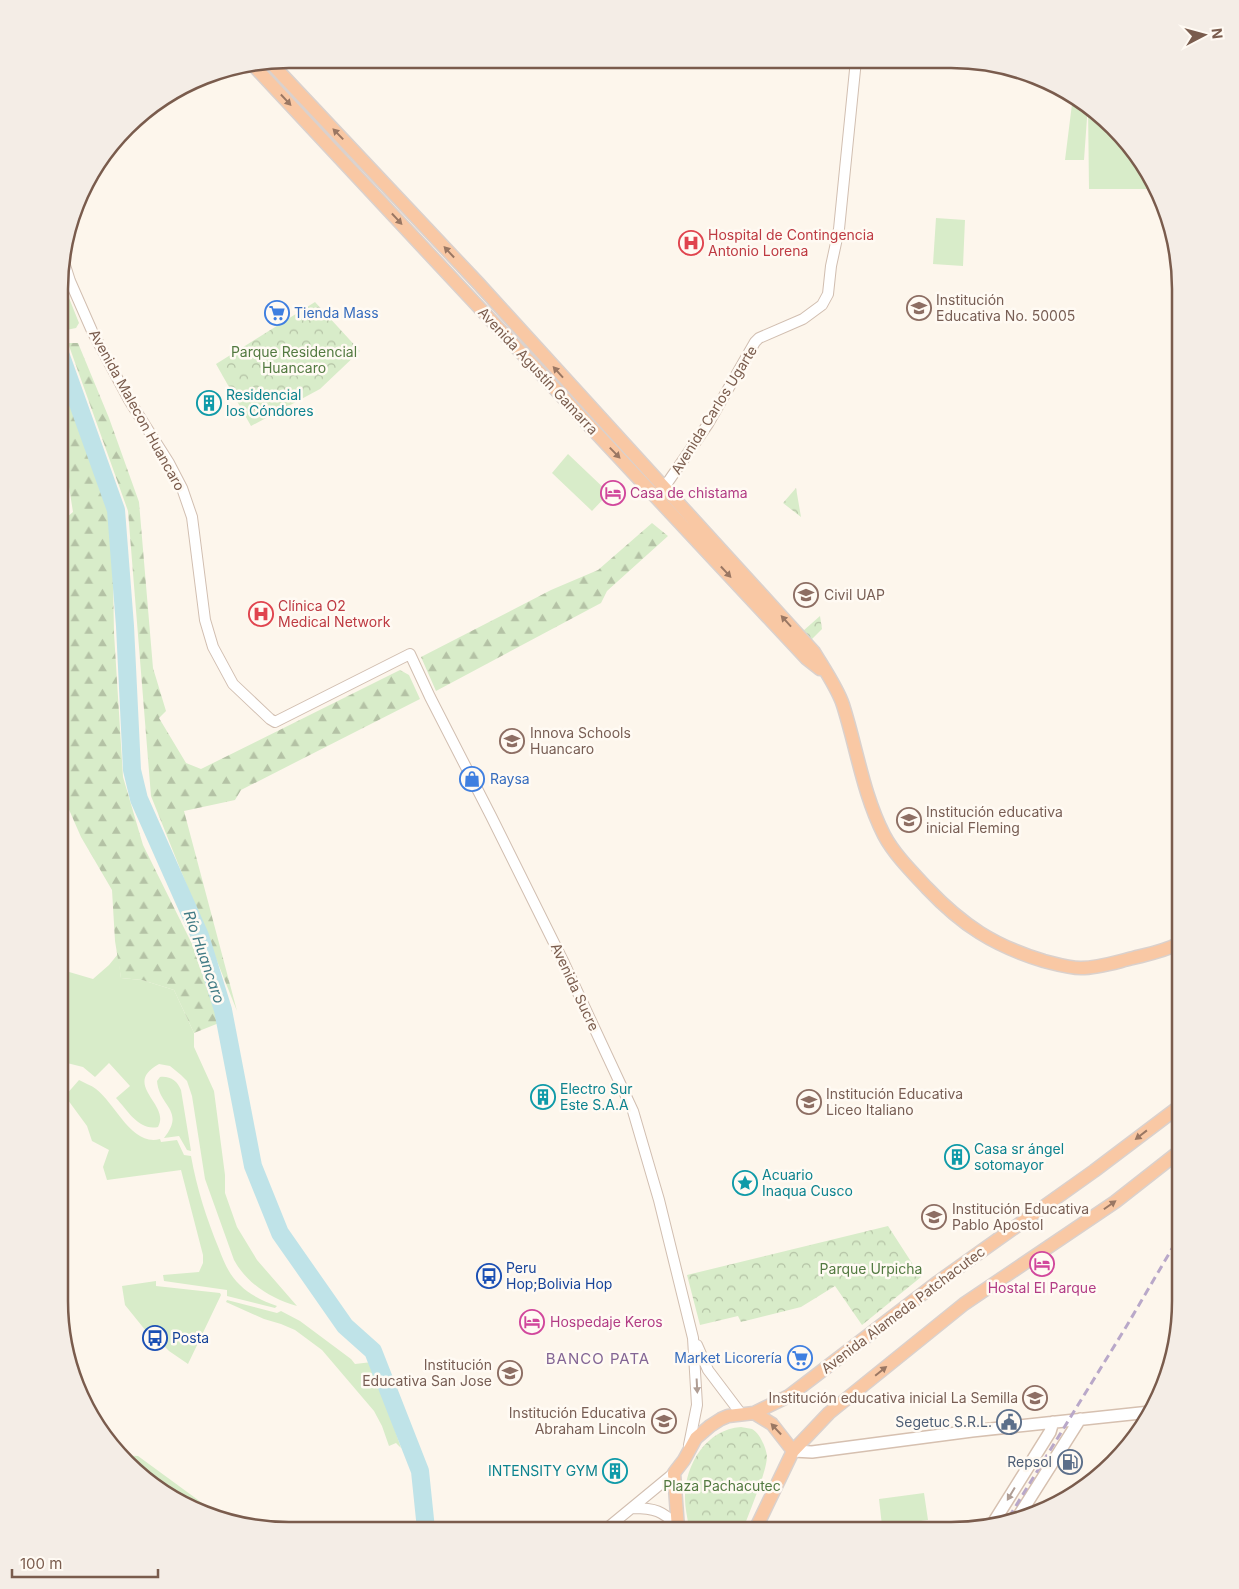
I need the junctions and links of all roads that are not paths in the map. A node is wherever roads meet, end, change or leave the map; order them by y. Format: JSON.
{"nodes":[{"id":1,"x":276,"y":68,"type":"edge"},
{"id":2,"x":855,"y":68,"type":"edge"},
{"id":3,"x":257,"y":69,"type":"edge"},
{"id":4,"x":372,"y":170,"type":"junction"},
{"id":5,"x":361,"y":181,"type":"junction"},
{"id":6,"x":68,"y":275,"type":"edge"},
{"id":7,"x":661,"y":492,"type":"junction"},
{"id":8,"x":410,"y":654,"type":"joint"},
{"id":9,"x":1172,"y":946,"type":"edge"},
{"id":10,"x":1172,"y":1112,"type":"edge"},
{"id":11,"x":1172,"y":1157,"type":"edge"},
{"id":12,"x":693,"y":1338,"type":"junction"},
{"id":13,"x":1141,"y":1413,"type":"edge"},
{"id":14,"x":748,"y":1414,"type":"junction"},
{"id":15,"x":1080,"y":1419,"type":"junction"},
{"id":16,"x":1054,"y":1422,"type":"junction"},
{"id":17,"x":793,"y":1451,"type":"junction"},
{"id":18,"x":684,"y":1460,"type":"junction"},
{"id":19,"x":674,"y":1473,"type":"junction"},
{"id":20,"x":633,"y":1508,"type":"junction"},
{"id":21,"x":1023,"y":1510,"type":"edge"},
{"id":22,"x":997,"y":1516,"type":"edge"},
{"id":23,"x":615,"y":1522,"type":"edge"},
{"id":24,"x":673,"y":1522,"type":"edge"},
{"id":25,"x":678,"y":1522,"type":"edge"},
{"id":26,"x":759,"y":1522,"type":"edge"}],
"edges":[{"from":4,"to":1,"type":"highway","name":"Avenida Agustín Gamarra","one_way":true},
{"from":2,"to":7,"type":"street","name":"Avenida Carlos Ugarte"},
{"from":3,"to":5,"type":"highway","name":"Avenida Agustín Gamarra","one_way":true},
{"from":4,"to":5,"type":"highway"},
{"from":7,"to":4,"type":"highway","name":"Avenida Agustín Gamarra","one_way":true},
{"from":5,"to":7,"type":"highway","name":"Avenida Agustín Gamarra","one_way":true},
{"from":6,"to":8,"type":"street","name":"Avenida Malecon Huancaro"},
{"from":7,"to":9,"type":"highway","name":"Avenida Agustín Gamarra"},
{"from":8,"to":12,"type":"street","name":"Avenida Sucre"},
{"from":10,"to":14,"type":"highway","name":"Avenida Alameda Patchacutec","one_way":true},
{"from":17,"to":11,"type":"highway","one_way":true},
{"from":12,"to":14,"type":"street","name":"Avenida Sucre"},
{"from":12,"to":18,"type":"street","name":"Avenida Sucre","one_way":true},
{"from":13,"to":15,"type":"main road"},
{"from":17,"to":14,"type":"highway","one_way":true},
{"from":14,"to":18,"type":"highway","name":"Avenida Alameda Patchacutec"},
{"from":15,"to":16,"type":"main road"},
{"from":15,"to":21,"type":"main road"},
{"from":16,"to":17,"type":"main road"},
{"from":16,"to":22,"type":"main road","one_way":true},
{"from":17,"to":26,"type":"highway"},
{"from":18,"to":19,"type":"highway","name":"Avenida Alameda Patchacutec"},
{"from":19,"to":20,"type":"street"},
{"from":19,"to":25,"type":"highway"},
{"from":20,"to":23,"type":"street"},
{"from":20,"to":24,"type":"street"}]}
